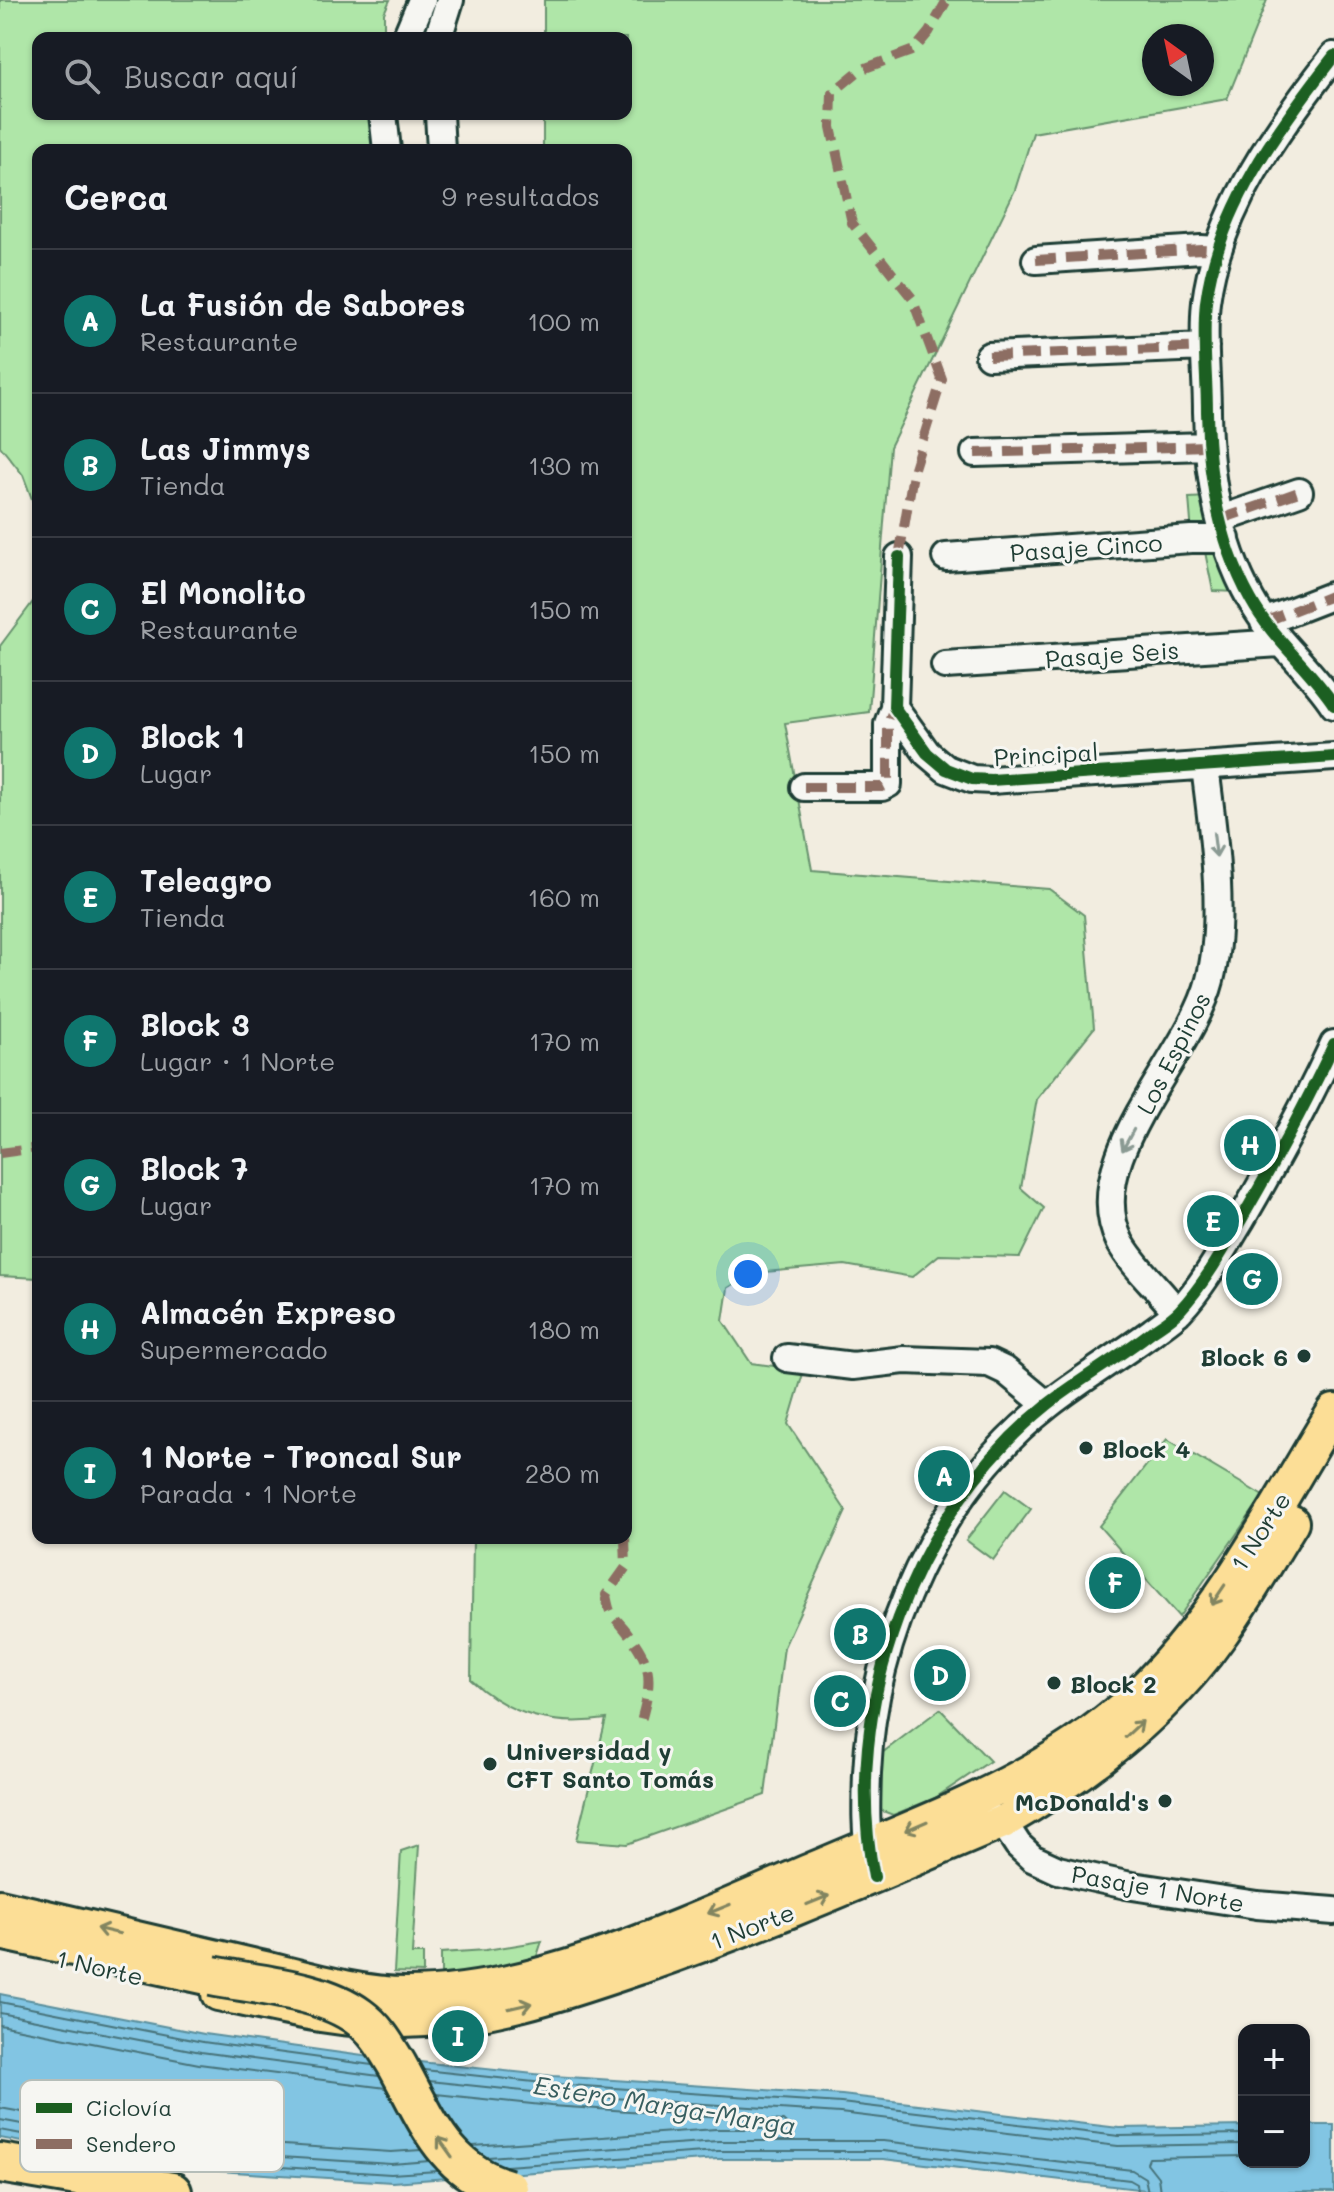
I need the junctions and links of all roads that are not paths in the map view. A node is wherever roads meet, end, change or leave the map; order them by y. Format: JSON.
{"nodes":[{"id":1,"x":422,"y":0,"type":"edge"},
{"id":2,"x":450,"y":0,"type":"edge"},
{"id":3,"x":409,"y":32,"type":"edge"},
{"id":4,"x":440,"y":32,"type":"edge"},
{"id":5,"x":1334,"y":56,"type":"edge"},
{"id":6,"x":384,"y":120,"type":"edge"},
{"id":7,"x":439,"y":120,"type":"edge"},
{"id":8,"x":386,"y":144,"type":"edge"},
{"id":9,"x":441,"y":144,"type":"edge"},
{"id":10,"x":1218,"y":250,"type":"junction"},
{"id":11,"x":1036,"y":260,"type":"dead end"},
{"id":12,"x":1205,"y":347,"type":"junction"},
{"id":13,"x":989,"y":356,"type":"dead end"},
{"id":14,"x":1207,"y":446,"type":"junction"},
{"id":15,"x":975,"y":453,"type":"dead end"},
{"id":16,"x":1299,"y":492,"type":"dead end"},
{"id":17,"x":1224,"y":529,"type":"junction"},
{"id":18,"x":899,"y":557,"type":"dead end"},
{"id":19,"x":946,"y":557,"type":"dead end"},
{"id":20,"x":1331,"y":596,"type":"dead end"},
{"id":21,"x":1264,"y":622,"type":"junction"},
{"id":22,"x":1280,"y":643,"type":"junction"},
{"id":23,"x":945,"y":665,"type":"dead end"},
{"id":24,"x":1334,"y":705,"type":"edge"},
{"id":25,"x":894,"y":707,"type":"junction"},
{"id":26,"x":1334,"y":757,"type":"edge"},
{"id":27,"x":1205,"y":767,"type":"junction"},
{"id":28,"x":804,"y":787,"type":"dead end"},
{"id":29,"x":1334,"y":1044,"type":"edge"},
{"id":30,"x":1177,"y":1313,"type":"junction"},
{"id":31,"x":787,"y":1358,"type":"dead end"},
{"id":32,"x":1047,"y":1405,"type":"junction"},
{"id":33,"x":1334,"y":1411,"type":"edge"},
{"id":34,"x":1334,"y":1454,"type":"edge"},
{"id":35,"x":1070,"y":1749,"type":"junction"},
{"id":36,"x":964,"y":1805,"type":"junction"},
{"id":37,"x":1003,"y":1822,"type":"junction"},
{"id":38,"x":868,"y":1845,"type":"junction"},
{"id":39,"x":874,"y":1877,"type":"junction"},
{"id":40,"x":0,"y":1906,"type":"edge"},
{"id":41,"x":1334,"y":1911,"type":"edge"},
{"id":42,"x":0,"y":1930,"type":"edge"},
{"id":43,"x":0,"y":1945,"type":"edge"},
{"id":44,"x":0,"y":2163,"type":"edge"},
{"id":45,"x":20,"y":2166,"type":"edge"},
{"id":46,"x":53,"y":2172,"type":"edge"},
{"id":47,"x":520,"y":2191,"type":"edge"},
{"id":48,"x":172,"y":2192,"type":"edge"}],
"edges":[{"from":1,"to":3,"type":"street"},
{"from":2,"to":4,"type":"street"},
{"from":5,"to":10,"type":"street"},
{"from":6,"to":8,"type":"street"},
{"from":7,"to":9,"type":"street"},
{"from":10,"to":11,"type":"street"},
{"from":10,"to":12,"type":"street"},
{"from":12,"to":13,"type":"street"},
{"from":12,"to":14,"type":"street"},
{"from":14,"to":15,"type":"street"},
{"from":14,"to":17,"type":"street"},
{"from":16,"to":17,"type":"street","name":"Pasaje Cinco"},
{"from":17,"to":19,"type":"street","name":"Pasaje Cinco"},
{"from":17,"to":21,"type":"street"},
{"from":18,"to":25,"type":"street"},
{"from":20,"to":21,"type":"street"},
{"from":21,"to":22,"type":"street"},
{"from":22,"to":23,"type":"street","name":"Pasaje Seis"},
{"from":22,"to":24,"type":"street"},
{"from":25,"to":27,"type":"street","name":"Principal"},
{"from":25,"to":28,"type":"street"},
{"from":26,"to":27,"type":"street","name":"Principal"},
{"from":27,"to":30,"type":"street","name":"Los Espinos","one_way":true},
{"from":29,"to":30,"type":"street"},
{"from":30,"to":32,"type":"street"},
{"from":31,"to":32,"type":"street"},
{"from":32,"to":38,"type":"street"},
{"from":33,"to":35,"type":"main road","name":"1 Norte","one_way":true},
{"from":37,"to":34,"type":"main road","name":"1 Norte","one_way":true},
{"from":35,"to":36,"type":"main road","name":"1 Norte"},
{"from":35,"to":37,"type":"street"},
{"from":36,"to":37,"type":"street","name":"Pasaje 1 Norte"},
{"from":36,"to":38,"type":"main road","name":"1 Norte","one_way":true},
{"from":37,"to":39,"type":"main road","name":"1 Norte"},
{"from":37,"to":41,"type":"street","name":"Pasaje 1 Norte"},
{"from":38,"to":39,"type":"street"},
{"from":38,"to":40,"type":"main road","name":"1 Norte","one_way":true},
{"from":43,"to":39,"type":"main road","name":"1 Norte","one_way":true},
{"from":47,"to":42,"type":"highway","one_way":true,"bridge":true},
{"from":44,"to":45,"type":"highway"},
{"from":46,"to":48,"type":"highway"}]}
